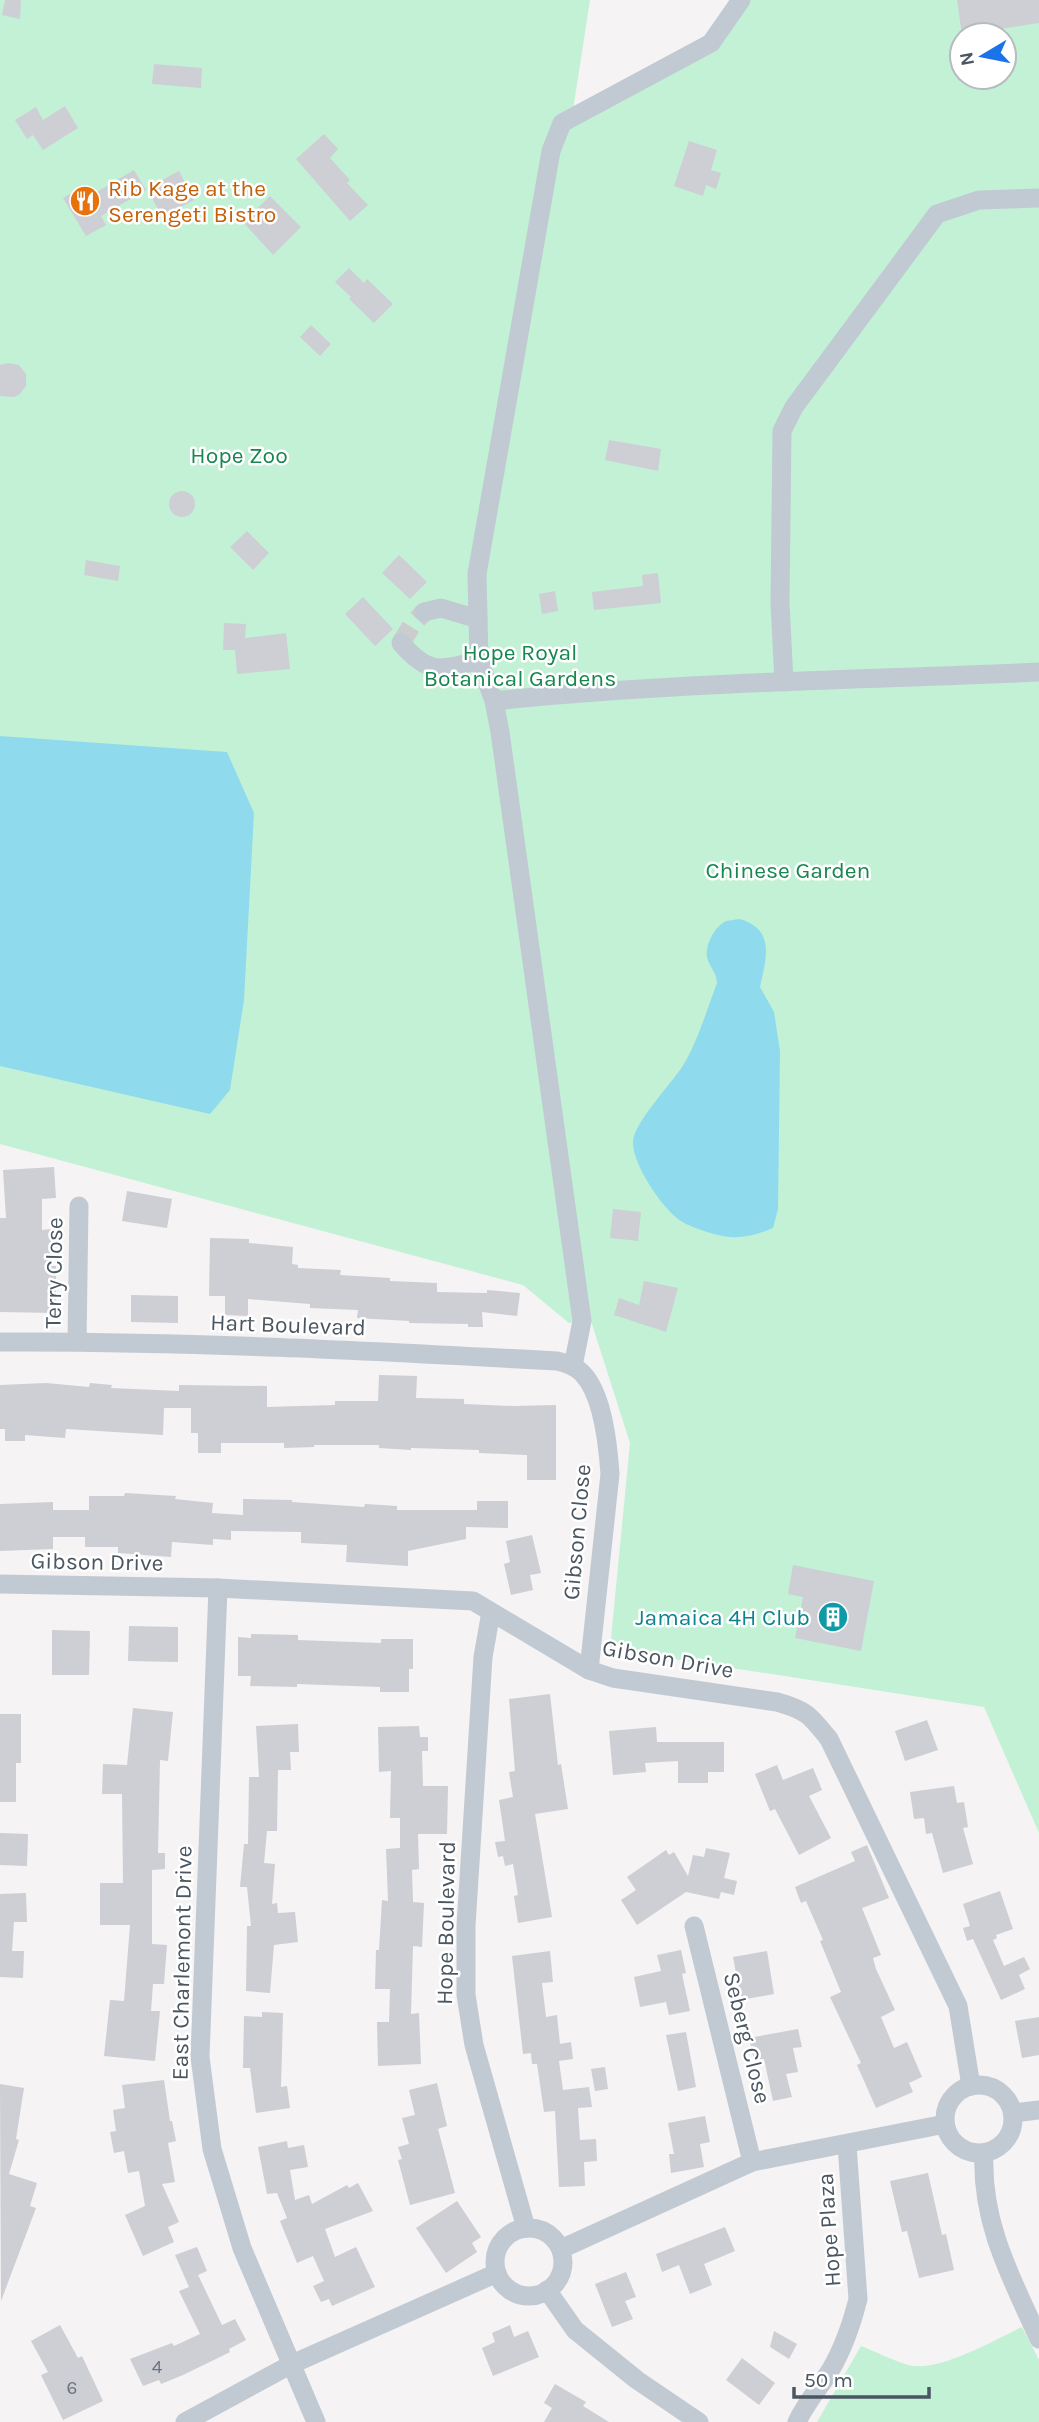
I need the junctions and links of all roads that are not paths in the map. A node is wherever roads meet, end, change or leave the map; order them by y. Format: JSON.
{"nodes":[{"id":1,"x":741,"y":0,"type":"edge"},
{"id":2,"x":1039,"y":198,"type":"edge"},
{"id":3,"x":424,"y":612,"type":"dead end"},
{"id":4,"x":478,"y":619,"type":"junction"},
{"id":5,"x":401,"y":643,"type":"dead end"},
{"id":6,"x":479,"y":660,"type":"junction"},
{"id":7,"x":1039,"y":672,"type":"edge"},
{"id":8,"x":784,"y":682,"type":"junction"},
{"id":9,"x":495,"y":701,"type":"junction"},
{"id":10,"x":79,"y":1206,"type":"dead end"},
{"id":11,"x":0,"y":1342,"type":"edge"},
{"id":12,"x":77,"y":1342,"type":"junction"},
{"id":13,"x":573,"y":1366,"type":"junction"},
{"id":14,"x":0,"y":1584,"type":"edge"},
{"id":15,"x":218,"y":1588,"type":"junction"},
{"id":16,"x":491,"y":1612,"type":"junction"},
{"id":17,"x":589,"y":1670,"type":"junction"},
{"id":18,"x":694,"y":1926,"type":"dead end"},
{"id":19,"x":971,"y":2086,"type":"junction"},
{"id":20,"x":1039,"y":2110,"type":"edge"},
{"id":21,"x":1013,"y":2113,"type":"junction"},
{"id":22,"x":945,"y":2124,"type":"junction"},
{"id":23,"x":847,"y":2145,"type":"junction"},
{"id":24,"x":984,"y":2154,"type":"junction"},
{"id":25,"x":752,"y":2162,"type":"junction"},
{"id":26,"x":526,"y":2228,"type":"junction"},
{"id":27,"x":561,"y":2249,"type":"junction"},
{"id":28,"x":498,"y":2273,"type":"junction"},
{"id":29,"x":547,"y":2290,"type":"junction"},
{"id":30,"x":1039,"y":2339,"type":"edge"},
{"id":31,"x":290,"y":2365,"type":"junction"},
{"id":32,"x":185,"y":2422,"type":"edge"},
{"id":33,"x":316,"y":2422,"type":"edge"},
{"id":34,"x":699,"y":2422,"type":"edge"},
{"id":35,"x":797,"y":2422,"type":"edge"}],
"edges":[{"from":1,"to":4,"type":"street"},
{"from":2,"to":8,"type":"street"},
{"from":3,"to":4,"type":"street"},
{"from":4,"to":6,"type":"street"},
{"from":5,"to":6,"type":"street"},
{"from":6,"to":9,"type":"street"},
{"from":7,"to":8,"type":"street"},
{"from":8,"to":9,"type":"street"},
{"from":9,"to":13,"type":"street"},
{"from":10,"to":12,"type":"street","name":"Terry Close"},
{"from":11,"to":12,"type":"street","name":"Hart Boulevard"},
{"from":12,"to":13,"type":"street","name":"Hart Boulevard"},
{"from":13,"to":17,"type":"street","name":"Gibson Close"},
{"from":14,"to":15,"type":"street","name":"Gibson Drive"},
{"from":15,"to":16,"type":"street","name":"Gibson Drive"},
{"from":15,"to":31,"type":"street","name":"East Charlemont Drive"},
{"from":16,"to":17,"type":"street","name":"Gibson Drive"},
{"from":16,"to":26,"type":"street","name":"Hope Boulevard"},
{"from":17,"to":19,"type":"street","name":"Gibson Drive"},
{"from":18,"to":25,"type":"street","name":"Seberg Close"},
{"from":19,"to":21,"type":"street"},
{"from":19,"to":22,"type":"street"},
{"from":20,"to":21,"type":"street"},
{"from":21,"to":24,"type":"street"},
{"from":22,"to":23,"type":"street"},
{"from":22,"to":24,"type":"street"},
{"from":23,"to":25,"type":"street"},
{"from":23,"to":35,"type":"street","name":"Hope Plaza"},
{"from":24,"to":30,"type":"street"},
{"from":25,"to":27,"type":"street"},
{"from":26,"to":27,"type":"street"},
{"from":26,"to":28,"type":"street"},
{"from":27,"to":29,"type":"street"},
{"from":28,"to":29,"type":"street"},
{"from":28,"to":31,"type":"street"},
{"from":29,"to":34,"type":"street"},
{"from":31,"to":32,"type":"street"},
{"from":31,"to":33,"type":"street","name":"East Charlemont Drive"}]}
